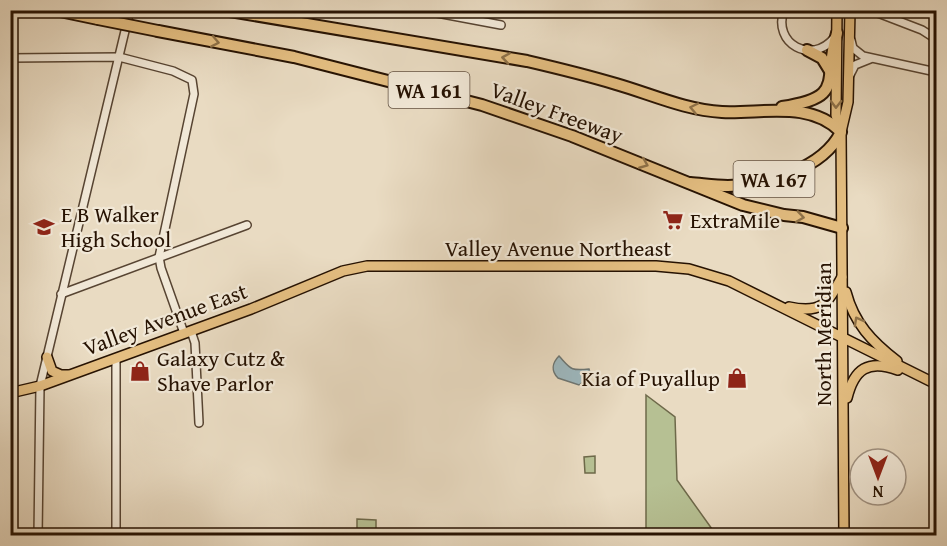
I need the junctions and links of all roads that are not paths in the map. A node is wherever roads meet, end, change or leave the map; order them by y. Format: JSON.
{"nodes":[{"id":1,"x":55,"y":10,"type":"edge"},
{"id":2,"x":130,"y":10,"type":"edge"},
{"id":3,"x":224,"y":10,"type":"edge"},
{"id":4,"x":421,"y":10,"type":"edge"},
{"id":5,"x":784,"y":10,"type":"edge"},
{"id":6,"x":837,"y":10,"type":"edge"},
{"id":7,"x":850,"y":10,"type":"edge"},
{"id":8,"x":870,"y":10,"type":"edge"},
{"id":9,"x":501,"y":26,"type":"dead end"},
{"id":10,"x":837,"y":31,"type":"junction"},
{"id":11,"x":850,"y":31,"type":"junction"},
{"id":12,"x":936,"y":39,"type":"edge"},
{"id":13,"x":807,"y":50,"type":"junction"},
{"id":14,"x":10,"y":57,"type":"edge"},
{"id":15,"x":119,"y":57,"type":"junction"},
{"id":16,"x":879,"y":59,"type":"junction"},
{"id":17,"x":831,"y":72,"type":"junction"},
{"id":18,"x":936,"y":72,"type":"edge"},
{"id":19,"x":849,"y":77,"type":"junction"},
{"id":20,"x":753,"y":112,"type":"junction"},
{"id":21,"x":841,"y":132,"type":"junction"},
{"id":22,"x":690,"y":183,"type":"junction"},
{"id":23,"x":247,"y":225,"type":"dead end"},
{"id":24,"x":842,"y":228,"type":"junction"},
{"id":25,"x":159,"y":257,"type":"junction"},
{"id":26,"x":332,"y":276,"type":"joint"},
{"id":27,"x":843,"y":276,"type":"junction"},
{"id":28,"x":61,"y":294,"type":"junction"},
{"id":29,"x":777,"y":305,"type":"junction"},
{"id":30,"x":187,"y":332,"type":"junction"},
{"id":31,"x":842,"y":339,"type":"junction"},
{"id":32,"x":47,"y":357,"type":"junction"},
{"id":33,"x":116,"y":358,"type":"junction"},
{"id":34,"x":73,"y":374,"type":"junction"},
{"id":35,"x":916,"y":374,"type":"junction"},
{"id":36,"x":936,"y":384,"type":"edge"},
{"id":37,"x":40,"y":386,"type":"junction"},
{"id":38,"x":10,"y":393,"type":"edge"},
{"id":39,"x":843,"y":412,"type":"junction"},
{"id":40,"x":199,"y":423,"type":"dead end"},
{"id":41,"x":38,"y":536,"type":"edge"},
{"id":42,"x":116,"y":536,"type":"edge"},
{"id":43,"x":844,"y":536,"type":"edge"}],
"edges":[{"from":1,"to":22,"type":"highway","name":"Valley Freeway","number":"WA 161","one_way":true,"bridge":true},
{"from":2,"to":15,"type":"street"},
{"from":20,"to":3,"type":"highway","name":"Valley Freeway","number":"WA 161","one_way":true},
{"from":4,"to":9,"type":"street"},
{"from":5,"to":13,"type":"street"},
{"from":6,"to":10,"type":"main road","name":"North Meridian"},
{"from":7,"to":11,"type":"main road","name":"North Meridian","number":"WA 167"},
{"from":8,"to":12,"type":"street"},
{"from":10,"to":13,"type":"street"},
{"from":10,"to":17,"type":"highway"},
{"from":10,"to":21,"type":"main road","name":"North Meridian","one_way":true},
{"from":11,"to":16,"type":"street"},
{"from":11,"to":19,"type":"main road","name":"North Meridian","number":"WA 167"},
{"from":13,"to":17,"type":"highway"},
{"from":14,"to":15,"type":"street"},
{"from":15,"to":25,"type":"street"},
{"from":15,"to":28,"type":"street"},
{"from":16,"to":18,"type":"street"},
{"from":16,"to":19,"type":"street"},
{"from":17,"to":20,"type":"highway"},
{"from":19,"to":21,"type":"main road","name":"North Meridian","number":"WA 167"},
{"from":20,"to":21,"type":"highway","number":"WA 161"},
{"from":21,"to":22,"type":"highway","number":"WA 167"},
{"from":21,"to":24,"type":"main road","name":"North Meridian"},
{"from":22,"to":24,"type":"highway","number":"WA 161","one_way":true},
{"from":23,"to":25,"type":"street"},
{"from":24,"to":27,"type":"main road","name":"North Meridian"},
{"from":25,"to":28,"type":"street"},
{"from":25,"to":30,"type":"street"},
{"from":26,"to":29,"type":"main road","name":"Valley Avenue Northeast"},
{"from":26,"to":30,"type":"main road","name":"Valley Avenue East"},
{"from":27,"to":29,"type":"main road"},
{"from":27,"to":31,"type":"main road","name":"North Meridian"},
{"from":35,"to":27,"type":"main road","one_way":true},
{"from":28,"to":32,"type":"street"},
{"from":29,"to":31,"type":"main road","name":"Valley Avenue Northeast"},
{"from":30,"to":33,"type":"main road","name":"Valley Avenue East"},
{"from":30,"to":40,"type":"street"},
{"from":31,"to":35,"type":"main road","name":"Valley Avenue Northeast"},
{"from":31,"to":39,"type":"main road","name":"North Meridian"},
{"from":32,"to":34,"type":"main road"},
{"from":32,"to":37,"type":"street"},
{"from":33,"to":34,"type":"main road","name":"Valley Avenue East"},
{"from":33,"to":42,"type":"street"},
{"from":34,"to":37,"type":"main road","name":"Valley Avenue East"},
{"from":35,"to":36,"type":"main road"},
{"from":36,"to":39,"type":"main road"},
{"from":37,"to":38,"type":"main road","name":"Valley Avenue East"},
{"from":37,"to":41,"type":"street"},
{"from":39,"to":43,"type":"main road","name":"North Meridian"}]}
